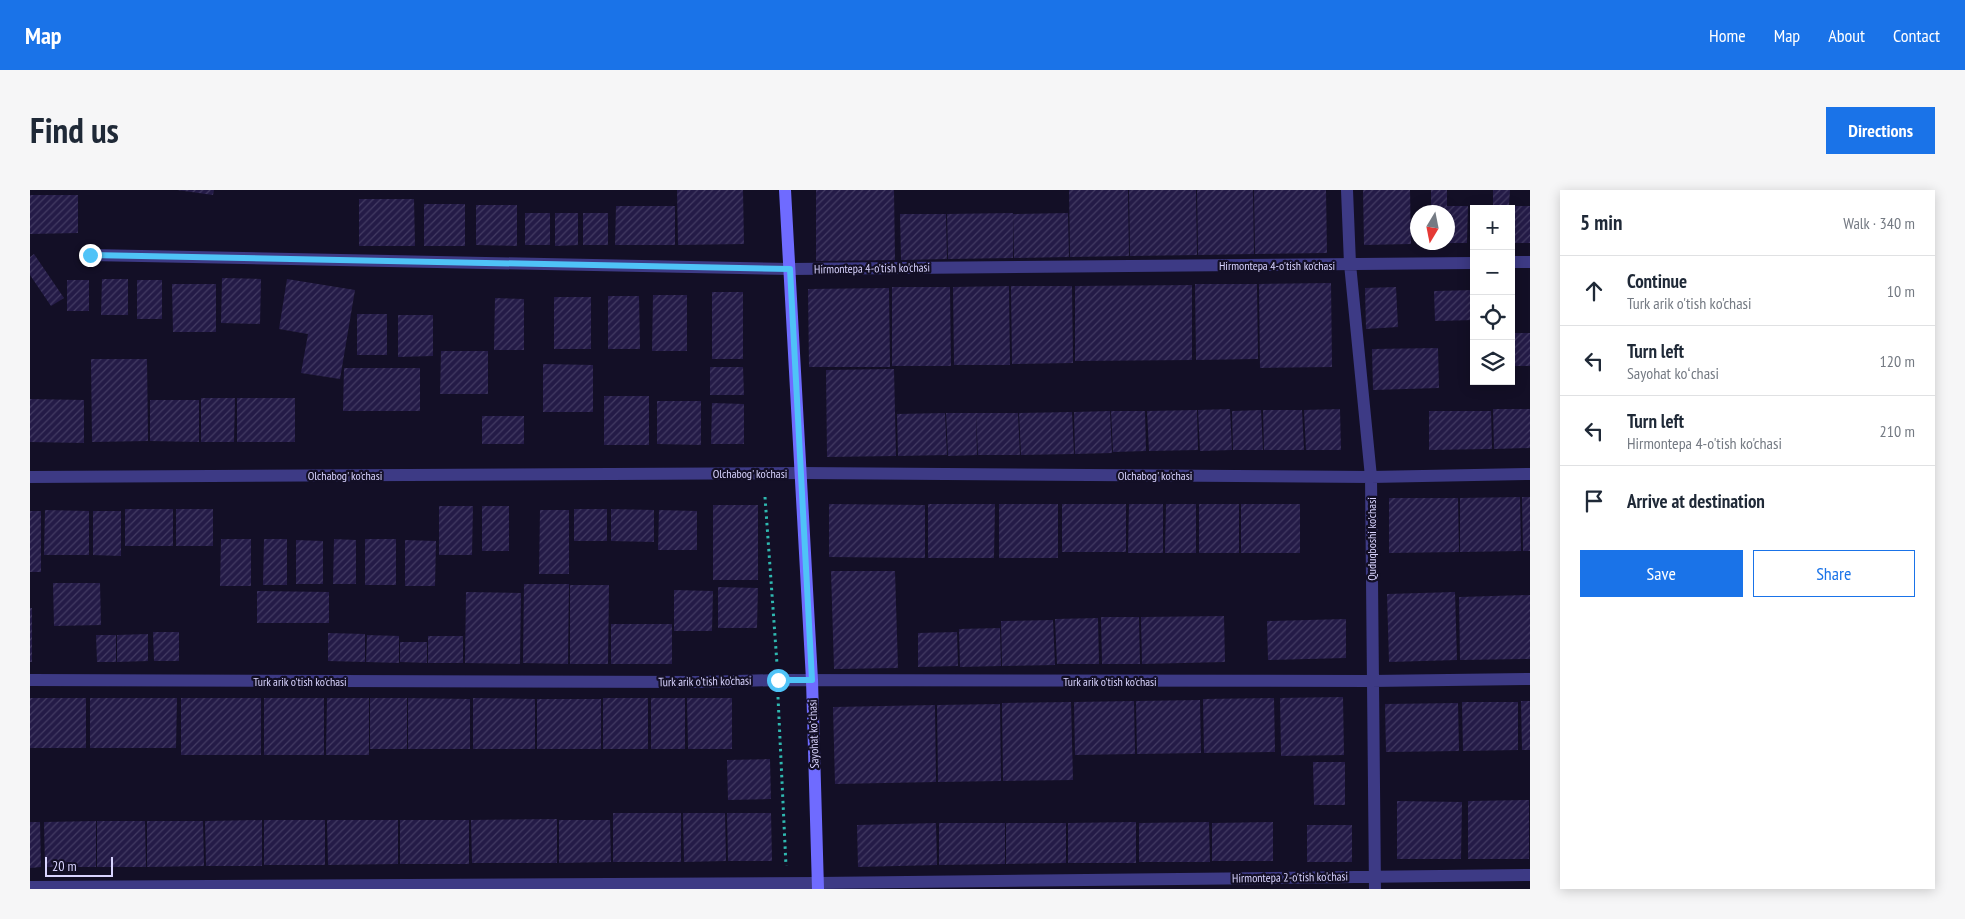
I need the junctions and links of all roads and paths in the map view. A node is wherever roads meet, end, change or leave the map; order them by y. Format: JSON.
{"nodes":[{"id":1,"x":785,"y":190,"type":"edge"},
{"id":2,"x":1347,"y":190,"type":"edge"},
{"id":3,"x":90,"y":255,"type":"dead end"},
{"id":4,"x":1515,"y":262,"type":"edge"},
{"id":5,"x":1530,"y":262,"type":"edge"},
{"id":6,"x":1470,"y":263,"type":"edge"},
{"id":7,"x":1350,"y":264,"type":"junction"},
{"id":8,"x":790,"y":269,"type":"junction"},
{"id":9,"x":800,"y":473,"type":"junction"},
{"id":10,"x":1530,"y":474,"type":"edge"},
{"id":11,"x":30,"y":477,"type":"edge"},
{"id":12,"x":1371,"y":477,"type":"junction"},
{"id":13,"x":1530,"y":679,"type":"edge"},
{"id":14,"x":30,"y":680,"type":"edge"},
{"id":15,"x":812,"y":680,"type":"junction"},
{"id":16,"x":1371,"y":681,"type":"junction"},
{"id":17,"x":1530,"y":875,"type":"edge"},
{"id":18,"x":1374,"y":876,"type":"junction"},
{"id":19,"x":818,"y":886,"type":"edge"},
{"id":20,"x":30,"y":887,"type":"edge"},
{"id":21,"x":1375,"y":889,"type":"edge"}],
"edges":[{"from":1,"to":8,"type":"street","name":"Sayohat koʻchasi"},
{"from":2,"to":7,"type":"street","name":"Quduqboshi ko'chasi"},
{"from":3,"to":8,"type":"street","name":"Hirmontepa 4-o'tish ko'chasi"},
{"from":4,"to":5,"type":"street"},
{"from":6,"to":7,"type":"street","name":"Hirmontepa 4-o'tish ko'chasi"},
{"from":7,"to":8,"type":"street","name":"Hirmontepa 4-o'tish ko'chasi"},
{"from":7,"to":12,"type":"street","name":"Quduqboshi ko'chasi"},
{"from":8,"to":9,"type":"street","name":"Sayohat koʻchasi"},
{"from":9,"to":11,"type":"street","name":"Olchabog' ko'chasi"},
{"from":9,"to":12,"type":"street","name":"Olchabog' ko'chasi"},
{"from":9,"to":15,"type":"street","name":"Sayohat koʻchasi"},
{"from":10,"to":12,"type":"street","name":"Olchabog' ko'chasi"},
{"from":12,"to":16,"type":"street","name":"Quduqboshi ko'chasi"},
{"from":13,"to":16,"type":"street","name":"Turk arik o'tish ko'chasi"},
{"from":14,"to":15,"type":"street","name":"Turk arik o'tish ko'chasi"},
{"from":15,"to":16,"type":"street","name":"Turk arik o'tish ko'chasi"},
{"from":15,"to":19,"type":"street","name":"Sayohat koʻchasi"},
{"from":16,"to":18,"type":"street","name":"Quduqboshi ko'chasi"},
{"from":17,"to":18,"type":"street","name":"Hirmontepa 2-o'tish ko'chasi"},
{"from":18,"to":19,"type":"street","name":"Hirmontepa 2-o'tish ko'chasi"},
{"from":18,"to":21,"type":"street","name":"Quduqboshi ko'chasi"},
{"from":19,"to":20,"type":"street","name":"Hirmontepa 2-o'tish ko'chasi"}]}
